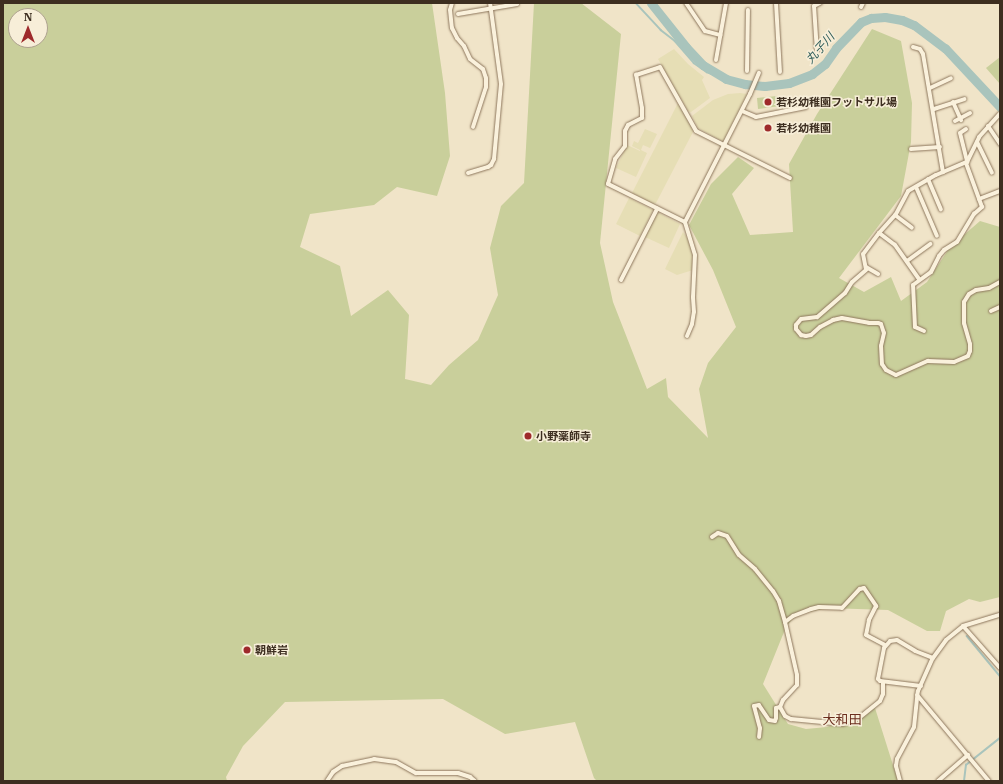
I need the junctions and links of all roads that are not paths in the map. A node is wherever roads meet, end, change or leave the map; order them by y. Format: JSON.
{"nodes":[{"id":1,"x":452,"y":3,"type":"edge"},
{"id":2,"x":490,"y":3,"type":"edge"},
{"id":3,"x":686,"y":3,"type":"edge"},
{"id":4,"x":726,"y":3,"type":"edge"},
{"id":5,"x":776,"y":3,"type":"edge"},
{"id":6,"x":820,"y":3,"type":"edge"},
{"id":7,"x":517,"y":4,"type":"dead end"},
{"id":8,"x":491,"y":9,"type":"junction"},
{"id":9,"x":748,"y":10,"type":"dead end"},
{"id":10,"x":458,"y":14,"type":"dead end"},
{"id":11,"x":720,"y":35,"type":"junction"},
{"id":12,"x":913,"y":47,"type":"dead end"},
{"id":13,"x":817,"y":52,"type":"dead end"},
{"id":14,"x":716,"y":60,"type":"dead end"},
{"id":15,"x":747,"y":71,"type":"dead end"},
{"id":16,"x":780,"y":72,"type":"dead end"},
{"id":17,"x":758,"y":74,"type":"dead end"},
{"id":18,"x":951,"y":78,"type":"dead end"},
{"id":19,"x":930,"y":88,"type":"junction"},
{"id":20,"x":964,"y":99,"type":"dead end"},
{"id":21,"x":953,"y":102,"type":"junction"},
{"id":22,"x":806,"y":107,"type":"dead end"},
{"id":23,"x":934,"y":109,"type":"junction"},
{"id":24,"x":742,"y":111,"type":"junction"},
{"id":25,"x":970,"y":113,"type":"dead end"},
{"id":26,"x":1000,"y":114,"type":"edge"},
{"id":27,"x":961,"y":120,"type":"junction"},
{"id":28,"x":955,"y":121,"type":"dead end"},
{"id":29,"x":988,"y":126,"type":"junction"},
{"id":30,"x":473,"y":127,"type":"dead end"},
{"id":31,"x":966,"y":129,"type":"dead end"},
{"id":32,"x":977,"y":142,"type":"junction"},
{"id":33,"x":725,"y":144,"type":"junction"},
{"id":34,"x":1000,"y":144,"type":"edge"},
{"id":35,"x":940,"y":147,"type":"junction"},
{"id":36,"x":911,"y":149,"type":"dead end"},
{"id":37,"x":966,"y":162,"type":"junction"},
{"id":38,"x":468,"y":172,"type":"dead end"},
{"id":39,"x":943,"y":172,"type":"junction"},
{"id":40,"x":992,"y":172,"type":"dead end"},
{"id":41,"x":790,"y":178,"type":"dead end"},
{"id":42,"x":928,"y":179,"type":"junction"},
{"id":43,"x":916,"y":187,"type":"junction"},
{"id":44,"x":1000,"y":191,"type":"edge"},
{"id":45,"x":979,"y":199,"type":"junction"},
{"id":46,"x":657,"y":208,"type":"junction"},
{"id":47,"x":941,"y":209,"type":"dead end"},
{"id":48,"x":895,"y":215,"type":"junction"},
{"id":49,"x":685,"y":222,"type":"junction"},
{"id":50,"x":912,"y":228,"type":"dead end"},
{"id":51,"x":879,"y":233,"type":"junction"},
{"id":52,"x":937,"y":236,"type":"dead end"},
{"id":53,"x":930,"y":244,"type":"dead end"},
{"id":54,"x":907,"y":261,"type":"junction"},
{"id":55,"x":866,"y":268,"type":"junction"},
{"id":56,"x":878,"y":274,"type":"dead end"},
{"id":57,"x":919,"y":279,"type":"junction"},
{"id":58,"x":621,"y":280,"type":"dead end"},
{"id":59,"x":1000,"y":282,"type":"edge"},
{"id":60,"x":1000,"y":307,"type":"edge"},
{"id":61,"x":991,"y":311,"type":"dead end"},
{"id":62,"x":924,"y":331,"type":"dead end"},
{"id":63,"x":687,"y":336,"type":"dead end"},
{"id":64,"x":712,"y":538,"type":"dead end"},
{"id":65,"x":1000,"y":615,"type":"edge"},
{"id":66,"x":786,"y":622,"type":"junction"},
{"id":67,"x":963,"y":626,"type":"junction"},
{"id":68,"x":885,"y":645,"type":"junction"},
{"id":69,"x":933,"y":658,"type":"junction"},
{"id":70,"x":1000,"y":668,"type":"edge"},
{"id":71,"x":883,"y":682,"type":"junction"},
{"id":72,"x":921,"y":686,"type":"junction"},
{"id":73,"x":917,"y":695,"type":"junction"},
{"id":74,"x":780,"y":707,"type":"junction"},
{"id":75,"x":759,"y":737,"type":"dead end"},
{"id":76,"x":968,"y":755,"type":"junction"},
{"id":77,"x":327,"y":781,"type":"edge"},
{"id":78,"x":475,"y":781,"type":"edge"},
{"id":79,"x":900,"y":781,"type":"edge"},
{"id":80,"x":938,"y":781,"type":"edge"},
{"id":81,"x":989,"y":781,"type":"edge"}],
"edges":[{"from":1,"to":30,"type":"street"},
{"from":2,"to":8,"type":"street"},
{"from":3,"to":11,"type":"street"},
{"from":4,"to":11,"type":"street"},
{"from":5,"to":16,"type":"street"},
{"from":6,"to":13,"type":"street"},
{"from":7,"to":8,"type":"street"},
{"from":8,"to":10,"type":"street"},
{"from":8,"to":38,"type":"street"},
{"from":9,"to":15,"type":"street"},
{"from":11,"to":14,"type":"street"},
{"from":12,"to":19,"type":"street"},
{"from":17,"to":24,"type":"street"},
{"from":18,"to":19,"type":"street"},
{"from":19,"to":23,"type":"street"},
{"from":20,"to":21,"type":"street"},
{"from":21,"to":23,"type":"street"},
{"from":21,"to":27,"type":"street"},
{"from":22,"to":24,"type":"street"},
{"from":23,"to":35,"type":"street"},
{"from":24,"to":33,"type":"street"},
{"from":25,"to":27,"type":"street"},
{"from":26,"to":29,"type":"street"},
{"from":27,"to":28,"type":"street"},
{"from":29,"to":32,"type":"street"},
{"from":29,"to":34,"type":"street"},
{"from":31,"to":37,"type":"street"},
{"from":32,"to":37,"type":"street"},
{"from":32,"to":40,"type":"street"},
{"from":33,"to":41,"type":"street"},
{"from":33,"to":46,"type":"street"},
{"from":33,"to":49,"type":"street"},
{"from":35,"to":36,"type":"street"},
{"from":35,"to":39,"type":"street"},
{"from":37,"to":39,"type":"street"},
{"from":37,"to":45,"type":"street"},
{"from":39,"to":42,"type":"street"},
{"from":42,"to":43,"type":"street"},
{"from":42,"to":47,"type":"street"},
{"from":43,"to":48,"type":"street"},
{"from":43,"to":52,"type":"street"},
{"from":44,"to":45,"type":"street"},
{"from":45,"to":57,"type":"street"},
{"from":46,"to":49,"type":"street"},
{"from":46,"to":58,"type":"street"},
{"from":48,"to":50,"type":"street"},
{"from":48,"to":51,"type":"street"},
{"from":49,"to":63,"type":"street"},
{"from":51,"to":54,"type":"street"},
{"from":51,"to":55,"type":"street"},
{"from":53,"to":54,"type":"street"},
{"from":54,"to":57,"type":"street"},
{"from":55,"to":56,"type":"street"},
{"from":55,"to":59,"type":"street"},
{"from":57,"to":62,"type":"street"},
{"from":60,"to":61,"type":"street"},
{"from":64,"to":66,"type":"street"},
{"from":65,"to":67,"type":"street"},
{"from":66,"to":68,"type":"street"},
{"from":66,"to":74,"type":"street"},
{"from":67,"to":69,"type":"street"},
{"from":67,"to":70,"type":"street"},
{"from":68,"to":69,"type":"street"},
{"from":68,"to":71,"type":"street"},
{"from":69,"to":72,"type":"street"},
{"from":71,"to":72,"type":"street"},
{"from":71,"to":74,"type":"street"},
{"from":72,"to":73,"type":"street"},
{"from":73,"to":76,"type":"street"},
{"from":73,"to":79,"type":"street"},
{"from":74,"to":75,"type":"street"},
{"from":76,"to":80,"type":"street"},
{"from":76,"to":81,"type":"street"},
{"from":77,"to":78,"type":"street"}]}
